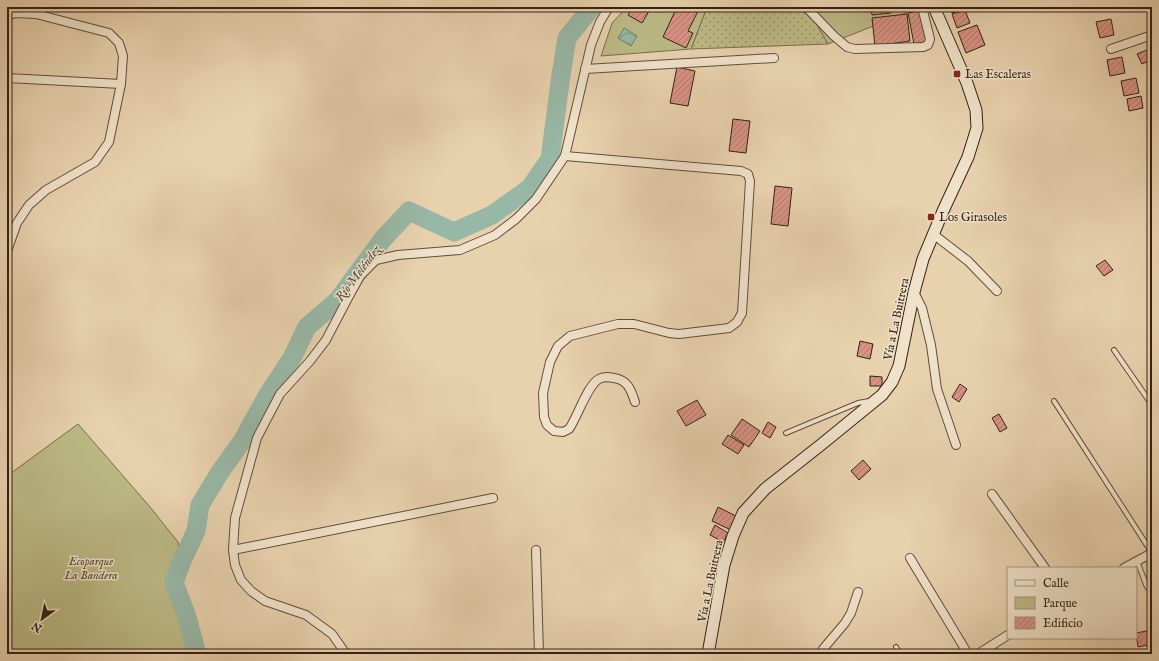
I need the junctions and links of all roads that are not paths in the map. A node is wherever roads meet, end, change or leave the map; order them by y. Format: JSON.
{"nodes":[{"id":1,"x":609,"y":7,"type":"edge"},
{"id":2,"x":806,"y":7,"type":"edge"},
{"id":3,"x":922,"y":7,"type":"edge"},
{"id":4,"x":934,"y":7,"type":"edge"},
{"id":5,"x":7,"y":16,"type":"edge"},
{"id":6,"x":1152,"y":35,"type":"edge"},
{"id":7,"x":1111,"y":49,"type":"dead end"},
{"id":8,"x":774,"y":58,"type":"dead end"},
{"id":9,"x":585,"y":69,"type":"junction"},
{"id":10,"x":7,"y":78,"type":"edge"},
{"id":11,"x":121,"y":84,"type":"junction"},
{"id":12,"x":565,"y":156,"type":"junction"},
{"id":13,"x":933,"y":234,"type":"junction"},
{"id":14,"x":7,"y":251,"type":"edge"},
{"id":15,"x":997,"y":291,"type":"dead end"},
{"id":16,"x":914,"y":292,"type":"junction"},
{"id":17,"x":1114,"y":350,"type":"dead end"},
{"id":18,"x":875,"y":400,"type":"junction"},
{"id":19,"x":1054,"y":401,"type":"dead end"},
{"id":20,"x":635,"y":402,"type":"dead end"},
{"id":21,"x":1152,"y":405,"type":"edge"},
{"id":22,"x":786,"y":434,"type":"dead end"},
{"id":23,"x":956,"y":445,"type":"dead end"},
{"id":24,"x":992,"y":494,"type":"dead end"},
{"id":25,"x":493,"y":498,"type":"dead end"},
{"id":26,"x":233,"y":550,"type":"junction"},
{"id":27,"x":536,"y":550,"type":"dead end"},
{"id":28,"x":1152,"y":553,"type":"edge"},
{"id":29,"x":910,"y":558,"type":"dead end"},
{"id":30,"x":1137,"y":561,"type":"junction"},
{"id":31,"x":1044,"y":567,"type":"edge"},
{"id":32,"x":1126,"y":567,"type":"edge"},
{"id":33,"x":858,"y":592,"type":"dead end"},
{"id":34,"x":1152,"y":592,"type":"edge"},
{"id":35,"x":1007,"y":636,"type":"edge"},
{"id":36,"x":896,"y":646,"type":"dead end"},
{"id":37,"x":346,"y":654,"type":"edge"},
{"id":38,"x":539,"y":654,"type":"edge"},
{"id":39,"x":708,"y":654,"type":"edge"},
{"id":40,"x":824,"y":654,"type":"edge"},
{"id":41,"x":900,"y":654,"type":"edge"},
{"id":42,"x":968,"y":654,"type":"edge"},
{"id":43,"x":978,"y":654,"type":"edge"}],
"edges":[{"from":1,"to":9,"type":"street"},
{"from":2,"to":3,"type":"street"},
{"from":4,"to":13,"type":"street","name":"Vía a La Buitrera"},
{"from":5,"to":11,"type":"street"},
{"from":6,"to":7,"type":"street"},
{"from":8,"to":9,"type":"street"},
{"from":9,"to":12,"type":"street"},
{"from":10,"to":11,"type":"street"},
{"from":11,"to":14,"type":"street"},
{"from":12,"to":20,"type":"street"},
{"from":12,"to":26,"type":"street"},
{"from":13,"to":15,"type":"street"},
{"from":13,"to":16,"type":"street","name":"Vía a La Buitrera"},
{"from":16,"to":18,"type":"street","name":"Vía a La Buitrera"},
{"from":16,"to":23,"type":"street"},
{"from":17,"to":21,"type":"lane"},
{"from":18,"to":22,"type":"lane"},
{"from":18,"to":39,"type":"street","name":"Vía a La Buitrera"},
{"from":19,"to":28,"type":"lane"},
{"from":24,"to":31,"type":"street"},
{"from":25,"to":26,"type":"street"},
{"from":26,"to":37,"type":"street"},
{"from":27,"to":38,"type":"street"},
{"from":28,"to":30,"type":"street"},
{"from":29,"to":42,"type":"street"},
{"from":30,"to":32,"type":"street"},
{"from":30,"to":34,"type":"lane"},
{"from":33,"to":40,"type":"street"},
{"from":35,"to":43,"type":"street"},
{"from":36,"to":41,"type":"lane"}]}
